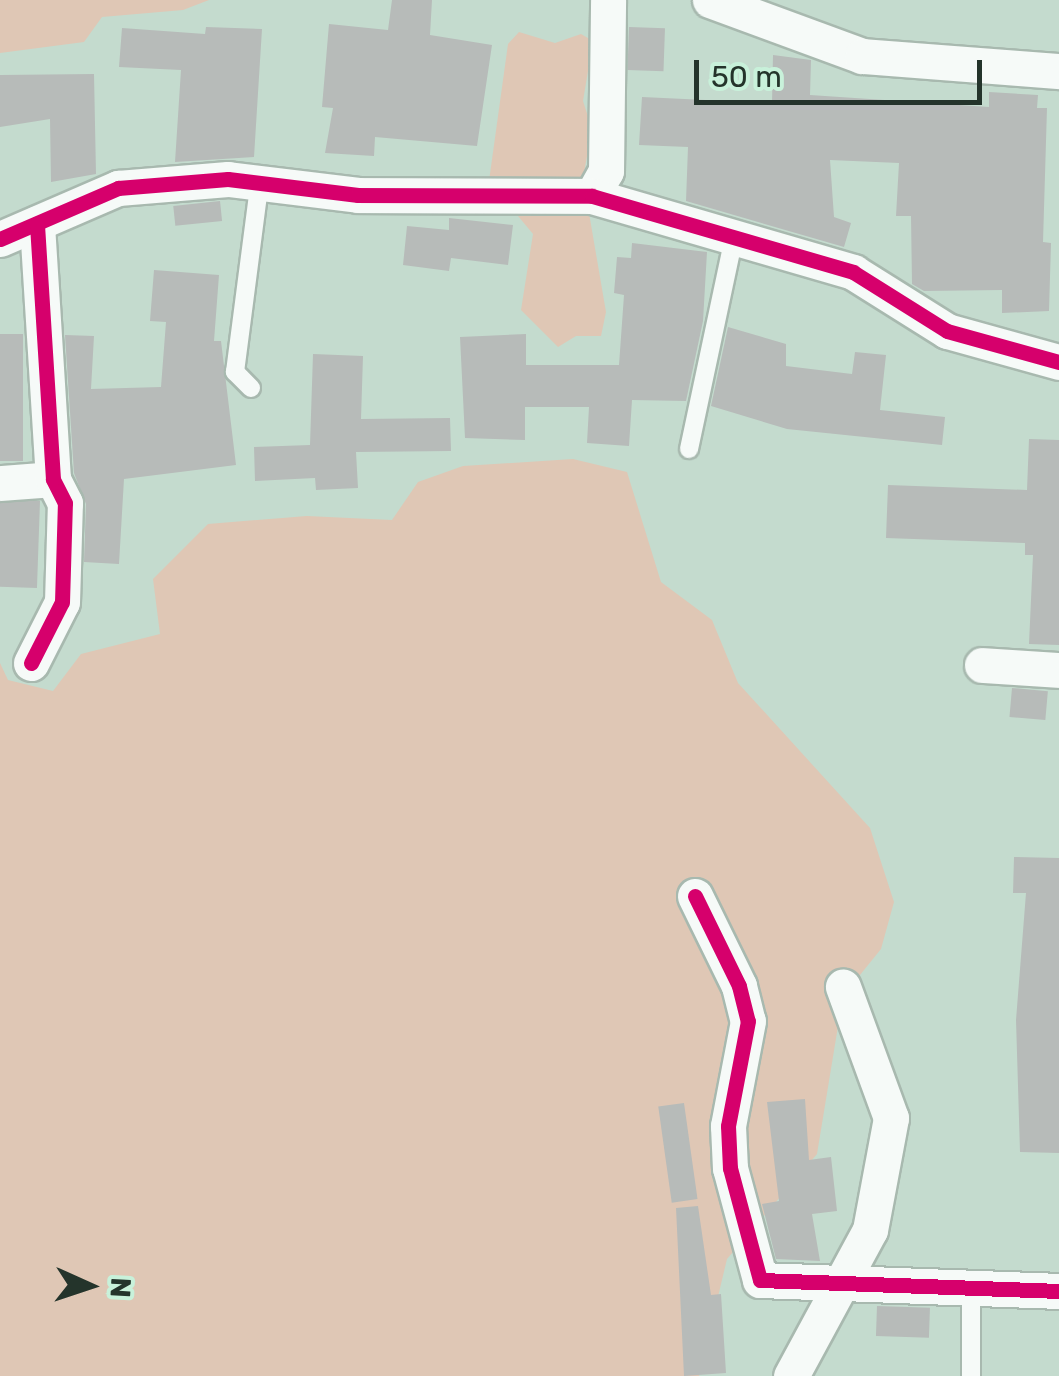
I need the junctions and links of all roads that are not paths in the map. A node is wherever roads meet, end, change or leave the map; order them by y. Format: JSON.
{"nodes":[{"id":1,"x":608,"y":0,"type":"edge"},
{"id":2,"x":710,"y":0,"type":"edge"},
{"id":3,"x":1059,"y":71,"type":"edge"},
{"id":4,"x":260,"y":180,"type":"junction"},
{"id":5,"x":592,"y":196,"type":"junction"},
{"id":6,"x":37,"y":223,"type":"junction"},
{"id":7,"x":734,"y":237,"type":"junction"},
{"id":8,"x":0,"y":239,"type":"edge"},
{"id":9,"x":1059,"y":362,"type":"edge"},
{"id":10,"x":250,"y":388,"type":"dead end"},
{"id":11,"x":688,"y":449,"type":"dead end"},
{"id":12,"x":53,"y":480,"type":"junction"},
{"id":13,"x":0,"y":483,"type":"edge"},
{"id":14,"x":31,"y":664,"type":"dead end"},
{"id":15,"x":982,"y":665,"type":"dead end"},
{"id":16,"x":1059,"y":670,"type":"edge"},
{"id":17,"x":695,"y":896,"type":"dead end"},
{"id":18,"x":843,"y":987,"type":"dead end"},
{"id":19,"x":846,"y":1285,"type":"junction"},
{"id":20,"x":971,"y":1290,"type":"junction"},
{"id":21,"x":1059,"y":1291,"type":"edge"},
{"id":22,"x":791,"y":1376,"type":"edge"},
{"id":23,"x":972,"y":1376,"type":"edge"}],
"edges":[{"from":1,"to":5,"type":"street"},
{"from":2,"to":3,"type":"street"},
{"from":4,"to":5,"type":"street"},
{"from":4,"to":6,"type":"street"},
{"from":4,"to":10,"type":"lane"},
{"from":5,"to":7,"type":"street"},
{"from":6,"to":8,"type":"street"},
{"from":6,"to":12,"type":"street"},
{"from":7,"to":9,"type":"street"},
{"from":7,"to":11,"type":"lane"},
{"from":12,"to":13,"type":"street"},
{"from":12,"to":14,"type":"street"},
{"from":15,"to":16,"type":"street"},
{"from":17,"to":19,"type":"street"},
{"from":18,"to":19,"type":"street"},
{"from":19,"to":20,"type":"street"},
{"from":19,"to":22,"type":"street"},
{"from":20,"to":21,"type":"street"},
{"from":20,"to":23,"type":"lane"}]}
